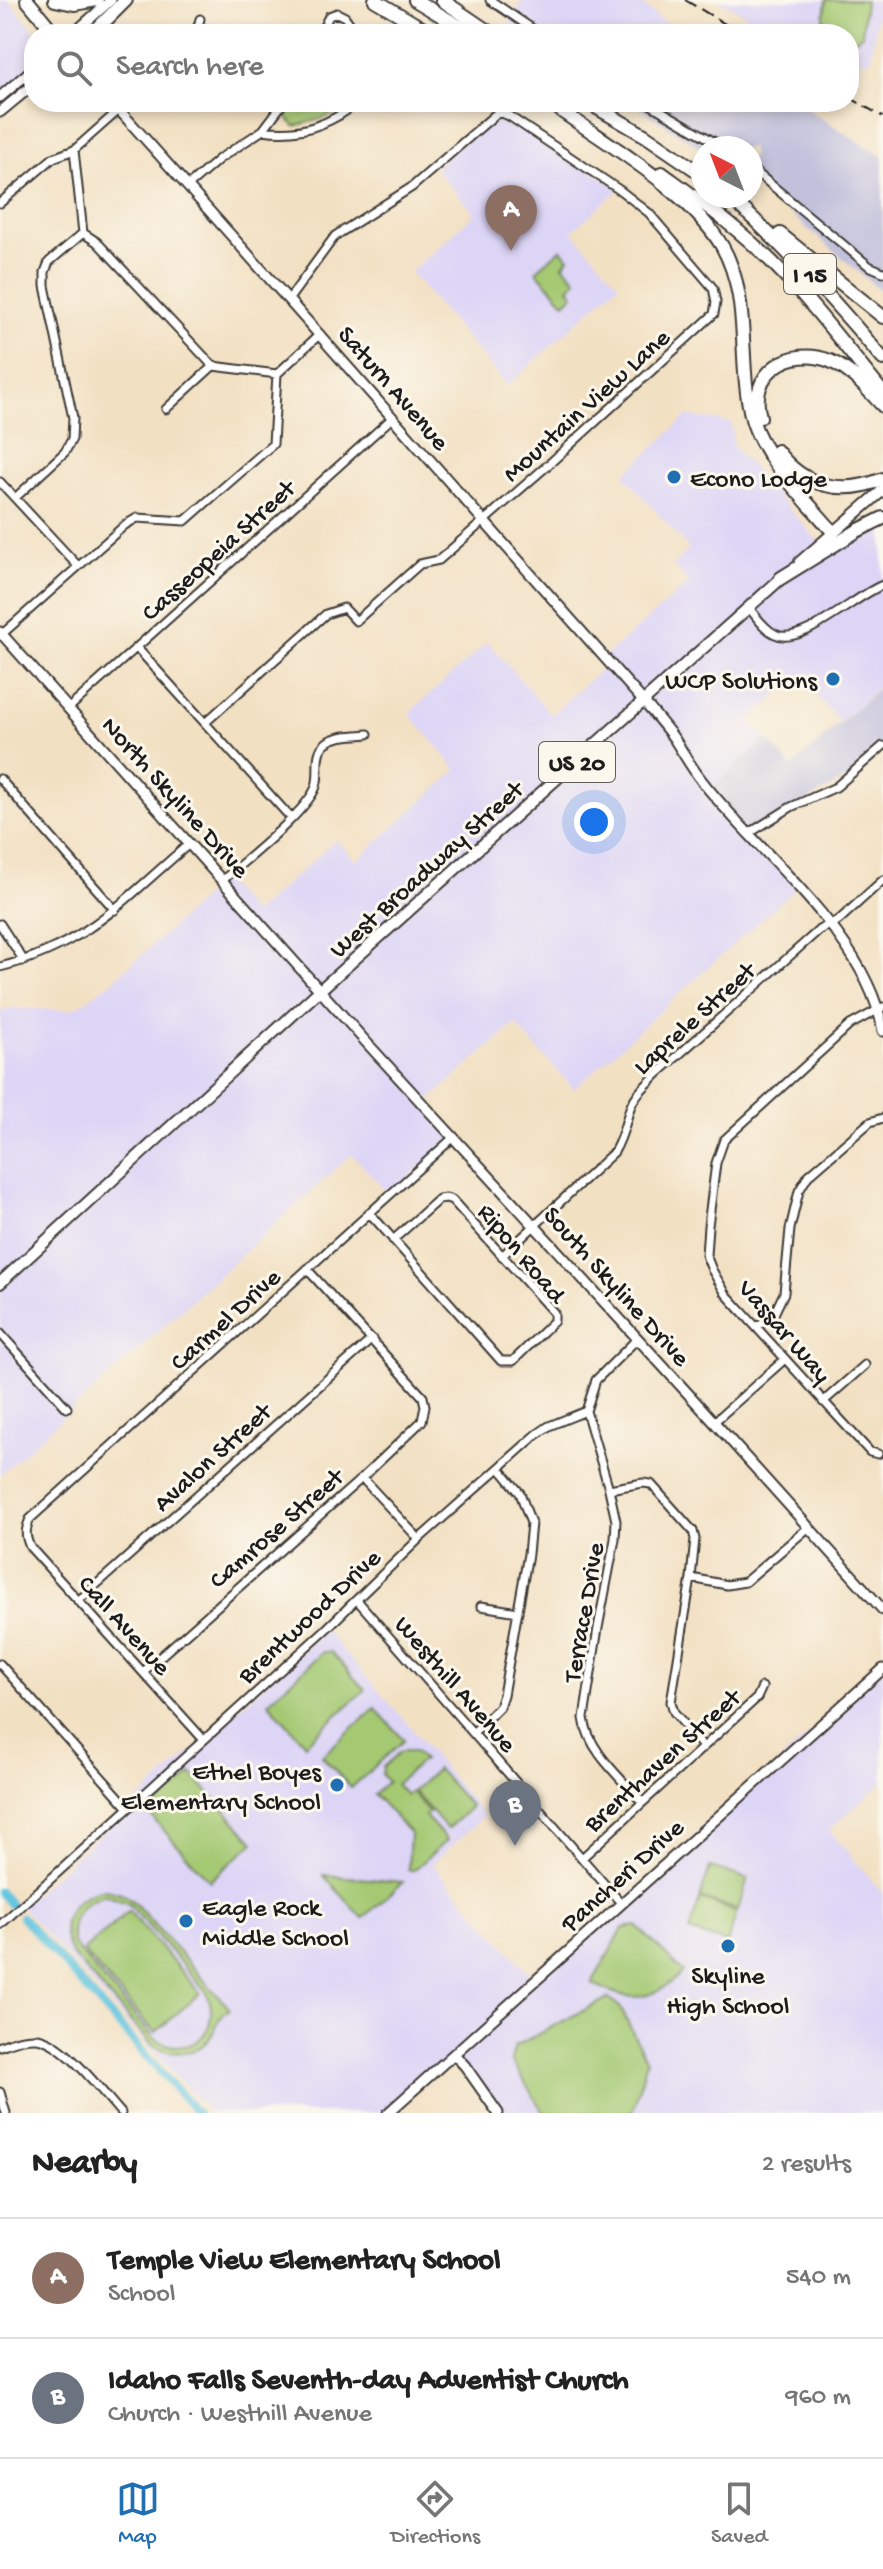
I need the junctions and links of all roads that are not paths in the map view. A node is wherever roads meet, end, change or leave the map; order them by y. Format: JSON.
{"nodes":[{"id":1,"x":17,"y":0,"type":"edge"},
{"id":2,"x":27,"y":0,"type":"edge"},
{"id":3,"x":55,"y":0,"type":"edge"},
{"id":4,"x":97,"y":0,"type":"edge"},
{"id":5,"x":111,"y":0,"type":"edge"},
{"id":6,"x":126,"y":0,"type":"edge"},
{"id":7,"x":375,"y":0,"type":"edge"},
{"id":8,"x":415,"y":0,"type":"edge"},
{"id":9,"x":442,"y":0,"type":"edge"},
{"id":10,"x":490,"y":0,"type":"edge"},
{"id":11,"x":200,"y":19,"type":"dead end"},
{"id":12,"x":37,"y":24,"type":"edge"},
{"id":13,"x":47,"y":24,"type":"edge"},
{"id":14,"x":84,"y":24,"type":"edge"},
{"id":15,"x":102,"y":24,"type":"edge"},
{"id":16,"x":199,"y":24,"type":"edge"},
{"id":17,"x":325,"y":24,"type":"edge"},
{"id":18,"x":350,"y":24,"type":"edge"},
{"id":19,"x":415,"y":24,"type":"edge"},
{"id":20,"x":455,"y":24,"type":"edge"},
{"id":21,"x":477,"y":24,"type":"edge"},
{"id":22,"x":525,"y":24,"type":"edge"},
{"id":23,"x":24,"y":77,"type":"edge"},
{"id":24,"x":24,"y":92,"type":"edge"},
{"id":25,"x":0,"y":97,"type":"edge"},
{"id":26,"x":0,"y":112,"type":"edge"},
{"id":27,"x":109,"y":112,"type":"edge"},
{"id":28,"x":122,"y":112,"type":"edge"},
{"id":29,"x":276,"y":112,"type":"edge"},
{"id":30,"x":346,"y":112,"type":"edge"},
{"id":31,"x":563,"y":112,"type":"edge"},
{"id":32,"x":563,"y":112,"type":"edge"},
{"id":33,"x":604,"y":112,"type":"edge"},
{"id":34,"x":609,"y":112,"type":"edge"},
{"id":35,"x":663,"y":112,"type":"edge"},
{"id":36,"x":263,"y":130,"type":"junction"},
{"id":37,"x":646,"y":136,"type":"junction"},
{"id":38,"x":704,"y":136,"type":"edge"},
{"id":39,"x":74,"y":150,"type":"junction"},
{"id":40,"x":691,"y":167,"type":"edge"},
{"id":41,"x":763,"y":178,"type":"edge"},
{"id":42,"x":188,"y":186,"type":"junction"},
{"id":43,"x":0,"y":203,"type":"edge"},
{"id":44,"x":742,"y":208,"type":"edge"},
{"id":45,"x":745,"y":208,"type":"edge"},
{"id":46,"x":83,"y":233,"type":"junction"},
{"id":47,"x":883,"y":272,"type":"edge"},
{"id":48,"x":289,"y":299,"type":"junction"},
{"id":49,"x":883,"y":317,"type":"edge"},
{"id":50,"x":320,"y":334,"type":"junction"},
{"id":51,"x":883,"y":359,"type":"edge"},
{"id":52,"x":213,"y":366,"type":"junction"},
{"id":53,"x":277,"y":374,"type":"junction"},
{"id":54,"x":883,"y":393,"type":"edge"},
{"id":55,"x":883,"y":406,"type":"edge"},
{"id":56,"x":166,"y":409,"type":"dead end"},
{"id":57,"x":391,"y":419,"type":"junction"},
{"id":58,"x":883,"y":479,"type":"edge"},
{"id":59,"x":0,"y":482,"type":"edge"},
{"id":60,"x":883,"y":490,"type":"edge"},
{"id":61,"x":15,"y":498,"type":"junction"},
{"id":62,"x":883,"y":518,"type":"edge"},
{"id":63,"x":483,"y":522,"type":"junction"},
{"id":64,"x":833,"y":532,"type":"junction"},
{"id":65,"x":77,"y":565,"type":"junction"},
{"id":66,"x":781,"y":578,"type":"junction"},
{"id":67,"x":883,"y":585,"type":"edge"},
{"id":68,"x":748,"y":607,"type":"junction"},
{"id":69,"x":1,"y":634,"type":"edge"},
{"id":70,"x":137,"y":648,"type":"junction"},
{"id":71,"x":644,"y":702,"type":"junction"},
{"id":72,"x":69,"y":708,"type":"junction"},
{"id":73,"x":206,"y":722,"type":"junction"},
{"id":74,"x":368,"y":734,"type":"dead end"},
{"id":75,"x":883,"y":746,"type":"edge"},
{"id":76,"x":0,"y":779,"type":"edge"},
{"id":77,"x":291,"y":818,"type":"junction"},
{"id":78,"x":748,"y":834,"type":"junction"},
{"id":79,"x":189,"y":844,"type":"junction"},
{"id":80,"x":223,"y":880,"type":"junction"},
{"id":81,"x":883,"y":880,"type":"edge"},
{"id":82,"x":115,"y":910,"type":"junction"},
{"id":83,"x":0,"y":924,"type":"edge"},
{"id":84,"x":830,"y":924,"type":"junction"},
{"id":85,"x":24,"y":961,"type":"junction"},
{"id":86,"x":0,"y":967,"type":"edge"},
{"id":87,"x":320,"y":990,"type":"junction"},
{"id":88,"x":881,"y":1008,"type":"edge"},
{"id":89,"x":883,"y":1031,"type":"edge"},
{"id":90,"x":883,"y":1118,"type":"edge"},
{"id":91,"x":454,"y":1137,"type":"junction"},
{"id":92,"x":369,"y":1213,"type":"junction"},
{"id":93,"x":534,"y":1226,"type":"junction"},
{"id":94,"x":393,"y":1240,"type":"junction"},
{"id":95,"x":502,"y":1256,"type":"junction"},
{"id":96,"x":307,"y":1269,"type":"junction"},
{"id":97,"x":0,"y":1283,"type":"edge"},
{"id":98,"x":756,"y":1327,"type":"junction"},
{"id":99,"x":0,"y":1333,"type":"edge"},
{"id":100,"x":372,"y":1339,"type":"junction"},
{"id":101,"x":637,"y":1339,"type":"junction"},
{"id":102,"x":784,"y":1360,"type":"junction"},
{"id":103,"x":865,"y":1365,"type":"dead end"},
{"id":104,"x":823,"y":1402,"type":"junction"},
{"id":105,"x":67,"y":1408,"type":"dead end"},
{"id":106,"x":586,"y":1411,"type":"junction"},
{"id":107,"x":714,"y":1422,"type":"junction"},
{"id":108,"x":878,"y":1454,"type":"dead end"},
{"id":109,"x":500,"y":1469,"type":"junction"},
{"id":110,"x":362,"y":1478,"type":"junction"},
{"id":111,"x":609,"y":1489,"type":"junction"},
{"id":112,"x":809,"y":1527,"type":"junction"},
{"id":113,"x":25,"y":1532,"type":"joint"},
{"id":114,"x":419,"y":1539,"type":"junction"},
{"id":115,"x":691,"y":1578,"type":"junction"},
{"id":116,"x":357,"y":1600,"type":"junction"},
{"id":117,"x":78,"y":1601,"type":"junction"},
{"id":118,"x":481,"y":1606,"type":"dead end"},
{"id":119,"x":883,"y":1610,"type":"edge"},
{"id":120,"x":518,"y":1612,"type":"junction"},
{"id":121,"x":0,"y":1664,"type":"edge"},
{"id":122,"x":883,"y":1669,"type":"edge"},
{"id":123,"x":143,"y":1672,"type":"junction"},
{"id":124,"x":762,"y":1687,"type":"dead end"},
{"id":125,"x":474,"y":1732,"type":"junction"},
{"id":126,"x":203,"y":1739,"type":"junction"},
{"id":127,"x":703,"y":1747,"type":"junction"},
{"id":128,"x":642,"y":1802,"type":"junction"},
{"id":129,"x":128,"y":1807,"type":"junction"},
{"id":130,"x":582,"y":1858,"type":"junction"},
{"id":131,"x":621,"y":1903,"type":"junction"},
{"id":132,"x":0,"y":1925,"type":"edge"},
{"id":133,"x":0,"y":2046,"type":"edge"},
{"id":134,"x":454,"y":2054,"type":"junction"},
{"id":135,"x":0,"y":2092,"type":"edge"},
{"id":136,"x":494,"y":2111,"type":"edge"},
{"id":137,"x":6,"y":2113,"type":"edge"},
{"id":138,"x":121,"y":2113,"type":"edge"},
{"id":139,"x":388,"y":2113,"type":"edge"}],
"edges":[{"from":1,"to":12,"type":"highway"},
{"from":2,"to":13,"type":"highway"},
{"from":3,"to":4,"type":"highway"},
{"from":5,"to":14,"type":"street"},
{"from":6,"to":15,"type":"highway"},
{"from":7,"to":19,"type":"highway"},
{"from":8,"to":20,"type":"highway"},
{"from":9,"to":21,"type":"highway"},
{"from":10,"to":22,"type":"street"},
{"from":11,"to":16,"type":"street"},
{"from":17,"to":18,"type":"street"},
{"from":23,"to":25,"type":"street"},
{"from":24,"to":26,"type":"street"},
{"from":27,"to":39,"type":"street"},
{"from":28,"to":42,"type":"street","name":"Saturn Avenue"},
{"from":29,"to":36,"type":"street"},
{"from":30,"to":36,"type":"street"},
{"from":31,"to":54,"type":"highway","number":"I 15"},
{"from":32,"to":64,"type":"highway"},
{"from":33,"to":37,"type":"highway"},
{"from":34,"to":37,"type":"highway"},
{"from":35,"to":38,"type":"street"},
{"from":36,"to":42,"type":"street"},
{"from":37,"to":40,"type":"highway"},
{"from":39,"to":43,"type":"street"},
{"from":39,"to":46,"type":"street"},
{"from":41,"to":47,"type":"street"},
{"from":42,"to":48,"type":"street","name":"Saturn Avenue"},
{"from":44,"to":51,"type":"highway","number":"I 15"},
{"from":45,"to":49,"type":"highway"},
{"from":46,"to":52,"type":"street"},
{"from":46,"to":61,"type":"street"},
{"from":48,"to":50,"type":"street","name":"Saturn Avenue"},
{"from":48,"to":63,"type":"street","name":"Mountain View Lane"},
{"from":50,"to":53,"type":"street"},
{"from":50,"to":57,"type":"street","name":"Saturn Avenue"},
{"from":52,"to":53,"type":"street"},
{"from":52,"to":56,"type":"street"},
{"from":53,"to":65,"type":"street"},
{"from":55,"to":58,"type":"highway"},
{"from":57,"to":63,"type":"street","name":"Saturn Avenue"},
{"from":57,"to":70,"type":"street","name":"Casseopeia Street"},
{"from":59,"to":61,"type":"street"},
{"from":60,"to":64,"type":"main road","name":"West Broadway Street"},
{"from":61,"to":65,"type":"street"},
{"from":62,"to":66,"type":"highway"},
{"from":63,"to":71,"type":"street","name":"Saturn Avenue"},
{"from":63,"to":73,"type":"street","name":"Mountain View Lane"},
{"from":64,"to":66,"type":"main road","name":"West Broadway Street","number":"US 20"},
{"from":65,"to":69,"type":"street"},
{"from":66,"to":68,"type":"main road","name":"West Broadway Street","number":"US 20"},
{"from":67,"to":68,"type":"street"},
{"from":68,"to":71,"type":"main road","name":"West Broadway Street","number":"US 20"},
{"from":69,"to":72,"type":"street","name":"North Skyline Drive"},
{"from":70,"to":72,"type":"street","name":"Casseopeia Street"},
{"from":70,"to":73,"type":"street"},
{"from":71,"to":78,"type":"street","name":"Saturn Avenue"},
{"from":71,"to":87,"type":"main road","name":"West Broadway Street","number":"US 20"},
{"from":72,"to":79,"type":"street","name":"North Skyline Drive"},
{"from":73,"to":77,"type":"street"},
{"from":74,"to":77,"type":"street"},
{"from":75,"to":78,"type":"street"},
{"from":76,"to":82,"type":"street"},
{"from":77,"to":80,"type":"street"},
{"from":78,"to":84,"type":"street","name":"Saturn Avenue"},
{"from":79,"to":80,"type":"street","name":"North Skyline Drive"},
{"from":79,"to":82,"type":"street"},
{"from":80,"to":87,"type":"street","name":"North Skyline Drive"},
{"from":81,"to":84,"type":"street","name":"Laprele Street"},
{"from":82,"to":85,"type":"street"},
{"from":83,"to":85,"type":"street"},
{"from":84,"to":88,"type":"street","name":"Saturn Avenue"},
{"from":84,"to":93,"type":"street","name":"Laprele Street"},
{"from":85,"to":86,"type":"street"},
{"from":87,"to":91,"type":"street","name":"South Skyline Drive"},
{"from":87,"to":97,"type":"main road","name":"West Broadway Street","number":"US 20"},
{"from":88,"to":89,"type":"street","name":"Saturn Avenue"},
{"from":88,"to":98,"type":"street","name":"Vassar Way"},
{"from":90,"to":98,"type":"street"},
{"from":91,"to":92,"type":"street","name":"Carmel Drive"},
{"from":91,"to":93,"type":"street","name":"South Skyline Drive"},
{"from":92,"to":94,"type":"street","name":"Ripon Road"},
{"from":92,"to":96,"type":"street","name":"Carmel Drive"},
{"from":93,"to":95,"type":"street","name":"Laprele Street"},
{"from":93,"to":101,"type":"street","name":"South Skyline Drive"},
{"from":94,"to":95,"type":"street","name":"Ripon Road"},
{"from":94,"to":95,"type":"street","name":"Ripon Road"},
{"from":96,"to":100,"type":"street"},
{"from":96,"to":113,"type":"street","name":"Carmel Drive"},
{"from":98,"to":102,"type":"street","name":"Vassar Way"},
{"from":99,"to":105,"type":"street"},
{"from":100,"to":110,"type":"street","name":"Camrose Street"},
{"from":100,"to":117,"type":"street","name":"Avalon Street"},
{"from":101,"to":106,"type":"street"},
{"from":101,"to":107,"type":"street","name":"South Skyline Drive"},
{"from":102,"to":104,"type":"street","name":"Vassar Way"},
{"from":102,"to":107,"type":"street"},
{"from":103,"to":104,"type":"street"},
{"from":104,"to":108,"type":"street","name":"Vassar Way"},
{"from":106,"to":109,"type":"street","name":"Brentwood Drive"},
{"from":106,"to":111,"type":"street","name":"Terrace Drive"},
{"from":107,"to":112,"type":"street","name":"South Skyline Drive"},
{"from":109,"to":114,"type":"street","name":"Brentwood Drive"},
{"from":109,"to":120,"type":"street"},
{"from":110,"to":114,"type":"street"},
{"from":110,"to":123,"type":"street","name":"Camrose Street"},
{"from":111,"to":115,"type":"street"},
{"from":111,"to":128,"type":"street","name":"Terrace Drive"},
{"from":112,"to":115,"type":"street"},
{"from":112,"to":119,"type":"street","name":"South Skyline Drive"},
{"from":113,"to":117,"type":"street","name":"Call Avenue"},
{"from":114,"to":116,"type":"street","name":"Brentwood Drive"},
{"from":115,"to":127,"type":"street"},
{"from":116,"to":125,"type":"street","name":"Westhill Avenue"},
{"from":116,"to":126,"type":"street","name":"Brentwood Drive"},
{"from":117,"to":123,"type":"street","name":"Call Avenue"},
{"from":118,"to":120,"type":"street"},
{"from":120,"to":125,"type":"street"},
{"from":121,"to":129,"type":"street"},
{"from":122,"to":131,"type":"street","name":"Pancheri Drive"},
{"from":123,"to":126,"type":"street","name":"Call Avenue"},
{"from":124,"to":127,"type":"street","name":"Brenthaven Street"},
{"from":125,"to":130,"type":"street","name":"Westhill Avenue"},
{"from":126,"to":129,"type":"street","name":"Brentwood Drive"},
{"from":127,"to":128,"type":"street","name":"Brenthaven Street"},
{"from":128,"to":130,"type":"street","name":"Brenthaven Street"},
{"from":129,"to":132,"type":"street","name":"Brentwood Drive"},
{"from":130,"to":131,"type":"street","name":"Westhill Avenue"},
{"from":131,"to":134,"type":"street","name":"Pancheri Drive"},
{"from":133,"to":138,"type":"street"},
{"from":134,"to":136,"type":"street"},
{"from":134,"to":139,"type":"street","name":"Pancheri Drive"},
{"from":135,"to":137,"type":"street"}]}
